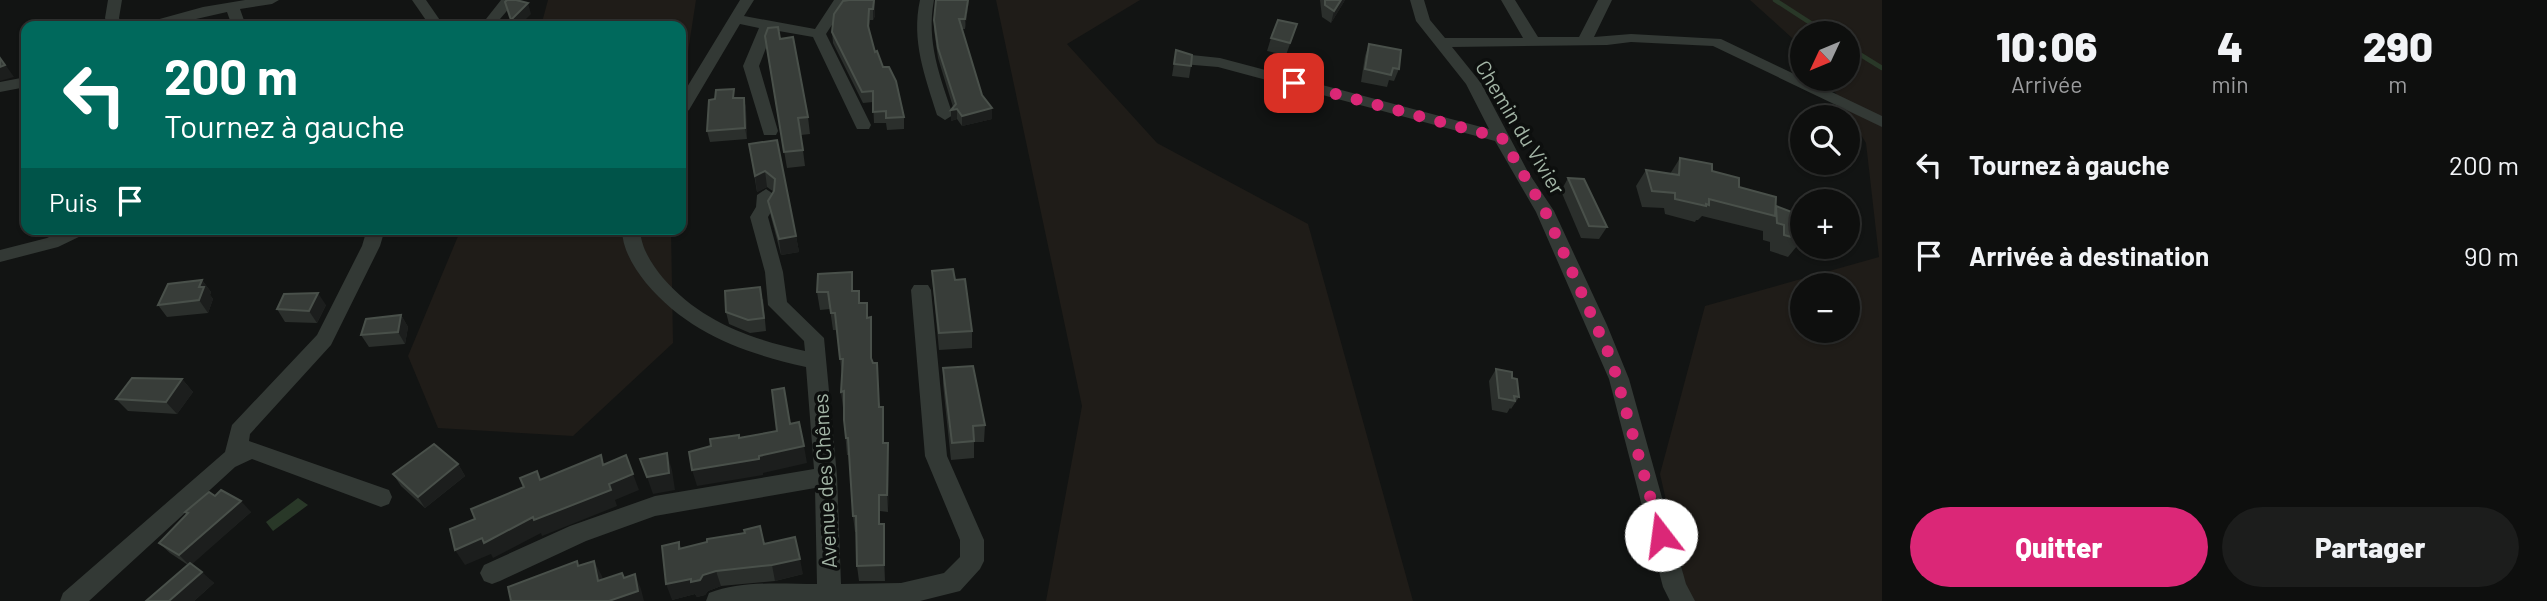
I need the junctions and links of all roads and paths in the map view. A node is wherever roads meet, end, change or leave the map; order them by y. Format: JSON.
{"nodes":[{"id":1,"x":115,"y":0,"type":"edge"},
{"id":2,"x":272,"y":0,"type":"edge"},
{"id":3,"x":419,"y":0,"type":"edge"},
{"id":4,"x":509,"y":0,"type":"edge"},
{"id":5,"x":747,"y":0,"type":"edge"},
{"id":6,"x":841,"y":0,"type":"edge"},
{"id":7,"x":927,"y":0,"type":"edge"},
{"id":8,"x":1417,"y":0,"type":"edge"},
{"id":9,"x":1508,"y":0,"type":"edge"},
{"id":10,"x":1605,"y":0,"type":"edge"},
{"id":11,"x":232,"y":6,"type":"junction"},
{"id":12,"x":735,"y":19,"type":"junction"},
{"id":13,"x":113,"y":21,"type":"edge"},
{"id":14,"x":168,"y":21,"type":"edge"},
{"id":15,"x":237,"y":21,"type":"edge"},
{"id":16,"x":434,"y":21,"type":"edge"},
{"id":17,"x":494,"y":21,"type":"edge"},
{"id":18,"x":768,"y":24,"type":"junction"},
{"id":19,"x":819,"y":34,"type":"junction"},
{"id":20,"x":1585,"y":41,"type":"junction"},
{"id":21,"x":1533,"y":42,"type":"junction"},
{"id":22,"x":1440,"y":43,"type":"junction"},
{"id":23,"x":1182,"y":59,"type":"edge"},
{"id":24,"x":21,"y":83,"type":"edge"},
{"id":25,"x":0,"y":87,"type":"edge"},
{"id":26,"x":686,"y":102,"type":"edge"},
{"id":27,"x":945,"y":115,"type":"dead end"},
{"id":28,"x":1882,"y":122,"type":"edge"},
{"id":29,"x":863,"y":125,"type":"dead end"},
{"id":30,"x":770,"y":131,"type":"dead end"},
{"id":31,"x":1502,"y":138,"type":"junction"},
{"id":32,"x":766,"y":195,"type":"dead end"},
{"id":33,"x":69,"y":235,"type":"edge"},
{"id":34,"x":374,"y":235,"type":"edge"},
{"id":35,"x":633,"y":235,"type":"edge"},
{"id":36,"x":0,"y":256,"type":"edge"},
{"id":37,"x":921,"y":290,"type":"dead end"},
{"id":38,"x":817,"y":362,"type":"junction"},
{"id":39,"x":235,"y":457,"type":"junction"},
{"id":40,"x":826,"y":476,"type":"junction"},
{"id":41,"x":381,"y":497,"type":"dead end"},
{"id":42,"x":492,"y":573,"type":"dead end"},
{"id":43,"x":830,"y":598,"type":"edge"},
{"id":44,"x":72,"y":601,"type":"edge"},
{"id":45,"x":718,"y":601,"type":"edge"},
{"id":46,"x":1683,"y":601,"type":"edge"}],
"edges":[{"from":1,"to":13,"type":"street"},
{"from":2,"to":11,"type":"street"},
{"from":3,"to":16,"type":"street"},
{"from":4,"to":17,"type":"street"},
{"from":5,"to":12,"type":"street"},
{"from":6,"to":19,"type":"street"},
{"from":7,"to":27,"type":"street"},
{"from":8,"to":22,"type":"street","name":"Chemin du Vivier"},
{"from":9,"to":21,"type":"street"},
{"from":10,"to":20,"type":"street"},
{"from":11,"to":14,"type":"street"},
{"from":11,"to":15,"type":"street"},
{"from":12,"to":18,"type":"street"},
{"from":12,"to":26,"type":"street"},
{"from":18,"to":19,"type":"street"},
{"from":18,"to":30,"type":"street"},
{"from":19,"to":29,"type":"street"},
{"from":20,"to":21,"type":"street"},
{"from":20,"to":28,"type":"street"},
{"from":21,"to":22,"type":"street"},
{"from":22,"to":31,"type":"street","name":"Chemin du Vivier"},
{"from":23,"to":31,"type":"street"},
{"from":24,"to":25,"type":"street"},
{"from":31,"to":46,"type":"street","name":"Chemin du Vivier"},
{"from":32,"to":38,"type":"street","name":"Avenue des Chênes"},
{"from":33,"to":36,"type":"street"},
{"from":34,"to":39,"type":"street"},
{"from":35,"to":38,"type":"street"},
{"from":37,"to":43,"type":"street"},
{"from":38,"to":40,"type":"street","name":"Avenue des Chênes"},
{"from":39,"to":41,"type":"street"},
{"from":39,"to":44,"type":"street"},
{"from":40,"to":42,"type":"street"},
{"from":40,"to":43,"type":"street","name":"Avenue des Chênes"},
{"from":43,"to":45,"type":"street"}]}
